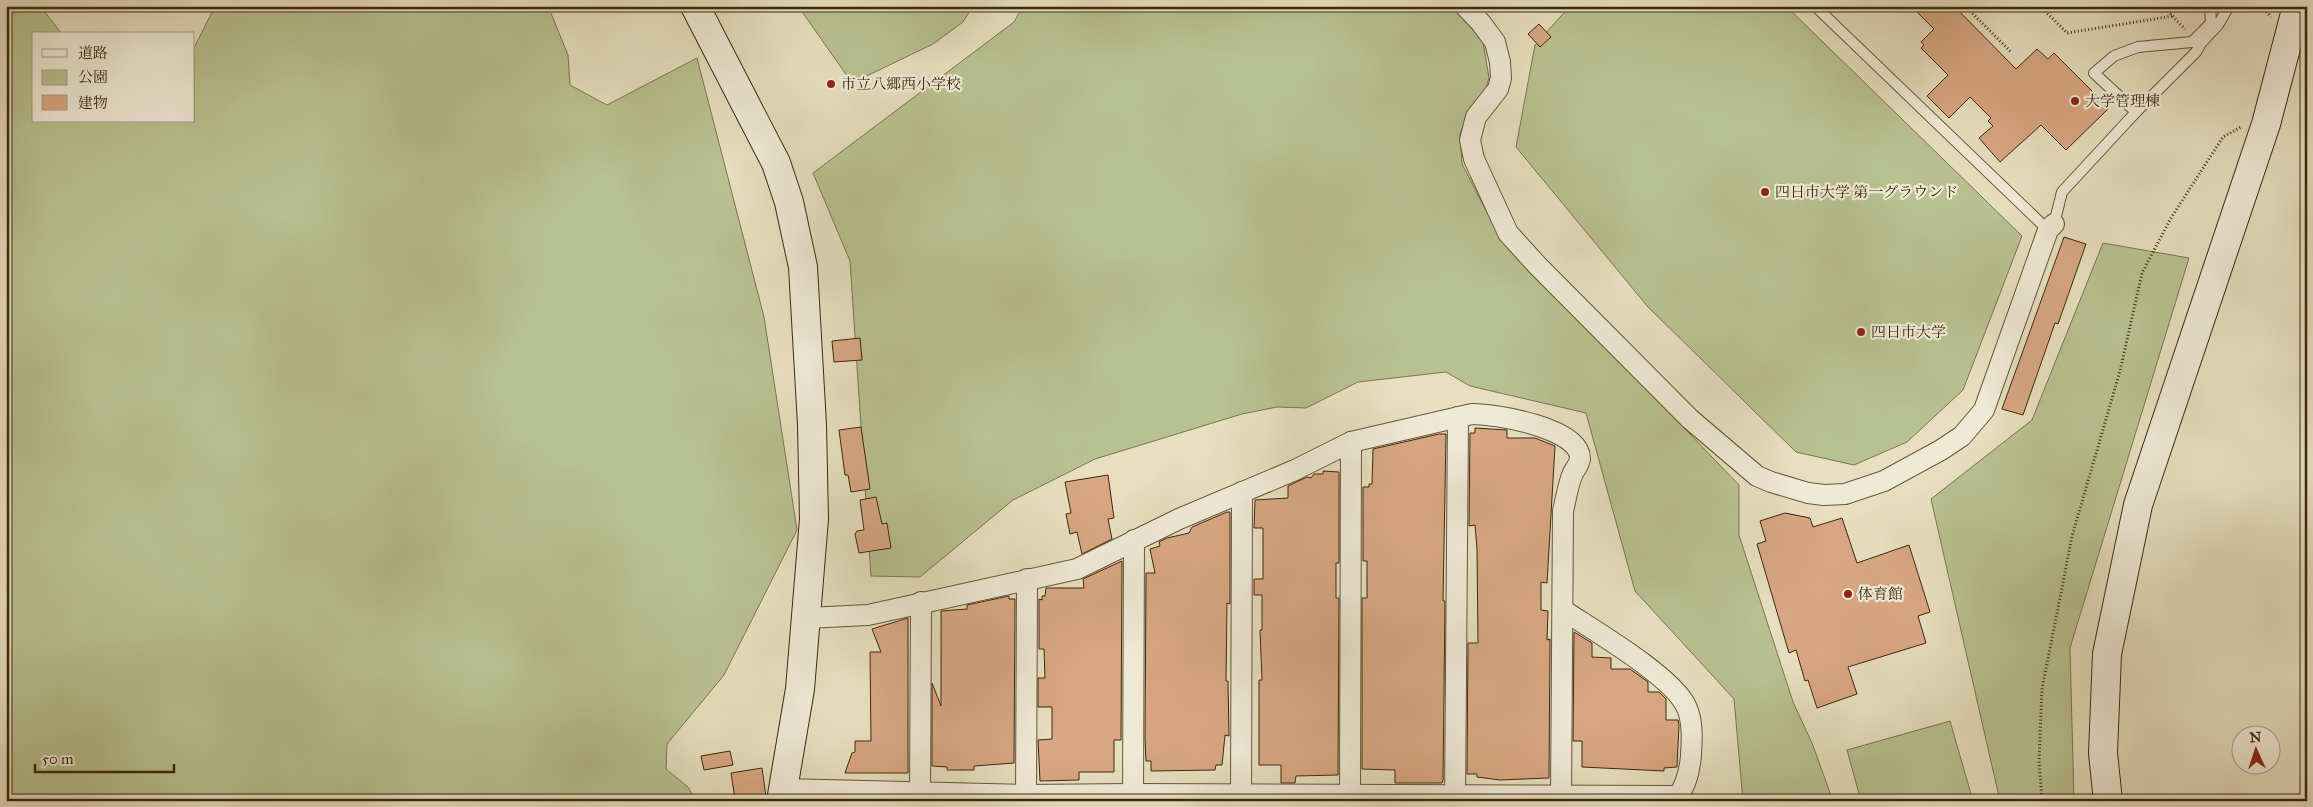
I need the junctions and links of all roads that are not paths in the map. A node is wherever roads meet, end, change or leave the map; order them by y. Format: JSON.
{"nodes":[{"id":1,"x":695,"y":6,"type":"edge"},
{"id":2,"x":1465,"y":6,"type":"edge"},
{"id":3,"x":1815,"y":6,"type":"edge"},
{"id":4,"x":2210,"y":6,"type":"edge"},
{"id":5,"x":2229,"y":6,"type":"edge"},
{"id":6,"x":2297,"y":6,"type":"edge"},
{"id":7,"x":2136,"y":112,"type":"junction"},
{"id":8,"x":2051,"y":227,"type":"junction"},
{"id":9,"x":1458,"y":417,"type":"junction"},
{"id":10,"x":1351,"y":442,"type":"junction"},
{"id":11,"x":1242,"y":492,"type":"junction"},
{"id":12,"x":1134,"y":540,"type":"junction"},
{"id":13,"x":1027,"y":579,"type":"junction"},
{"id":14,"x":921,"y":602,"type":"junction"},
{"id":15,"x":1563,"y":610,"type":"junction"},
{"id":16,"x":806,"y":618,"type":"junction"},
{"id":17,"x":782,"y":795,"type":"edge"},
{"id":18,"x":920,"y":797,"type":"edge"},
{"id":19,"x":1133,"y":797,"type":"edge"},
{"id":20,"x":1026,"y":798,"type":"edge"},
{"id":21,"x":1241,"y":798,"type":"edge"},
{"id":22,"x":1350,"y":798,"type":"edge"},
{"id":23,"x":1677,"y":798,"type":"edge"},
{"id":24,"x":1455,"y":799,"type":"edge"},
{"id":25,"x":1561,"y":799,"type":"edge"},
{"id":26,"x":2108,"y":801,"type":"edge"}],
"edges":[{"from":1,"to":16,"type":"street"},
{"from":2,"to":8,"type":"street"},
{"from":3,"to":8,"type":"lane"},
{"from":4,"to":7,"type":"lane"},
{"from":5,"to":7,"type":"lane"},
{"from":6,"to":26,"type":"street"},
{"from":7,"to":8,"type":"lane"},
{"from":9,"to":10,"type":"street"},
{"from":9,"to":15,"type":"street"},
{"from":9,"to":24,"type":"street"},
{"from":10,"to":11,"type":"street"},
{"from":10,"to":22,"type":"street"},
{"from":11,"to":12,"type":"street"},
{"from":11,"to":21,"type":"street"},
{"from":12,"to":13,"type":"street"},
{"from":12,"to":19,"type":"street"},
{"from":13,"to":14,"type":"street"},
{"from":13,"to":20,"type":"street"},
{"from":14,"to":16,"type":"street"},
{"from":14,"to":18,"type":"street"},
{"from":15,"to":23,"type":"street"},
{"from":15,"to":25,"type":"street"},
{"from":16,"to":17,"type":"street"},
{"from":17,"to":18,"type":"street"},
{"from":18,"to":20,"type":"street"},
{"from":19,"to":20,"type":"street"},
{"from":19,"to":21,"type":"street"},
{"from":21,"to":22,"type":"street"},
{"from":22,"to":24,"type":"street"},
{"from":23,"to":25,"type":"street"},
{"from":24,"to":25,"type":"street"}]}
